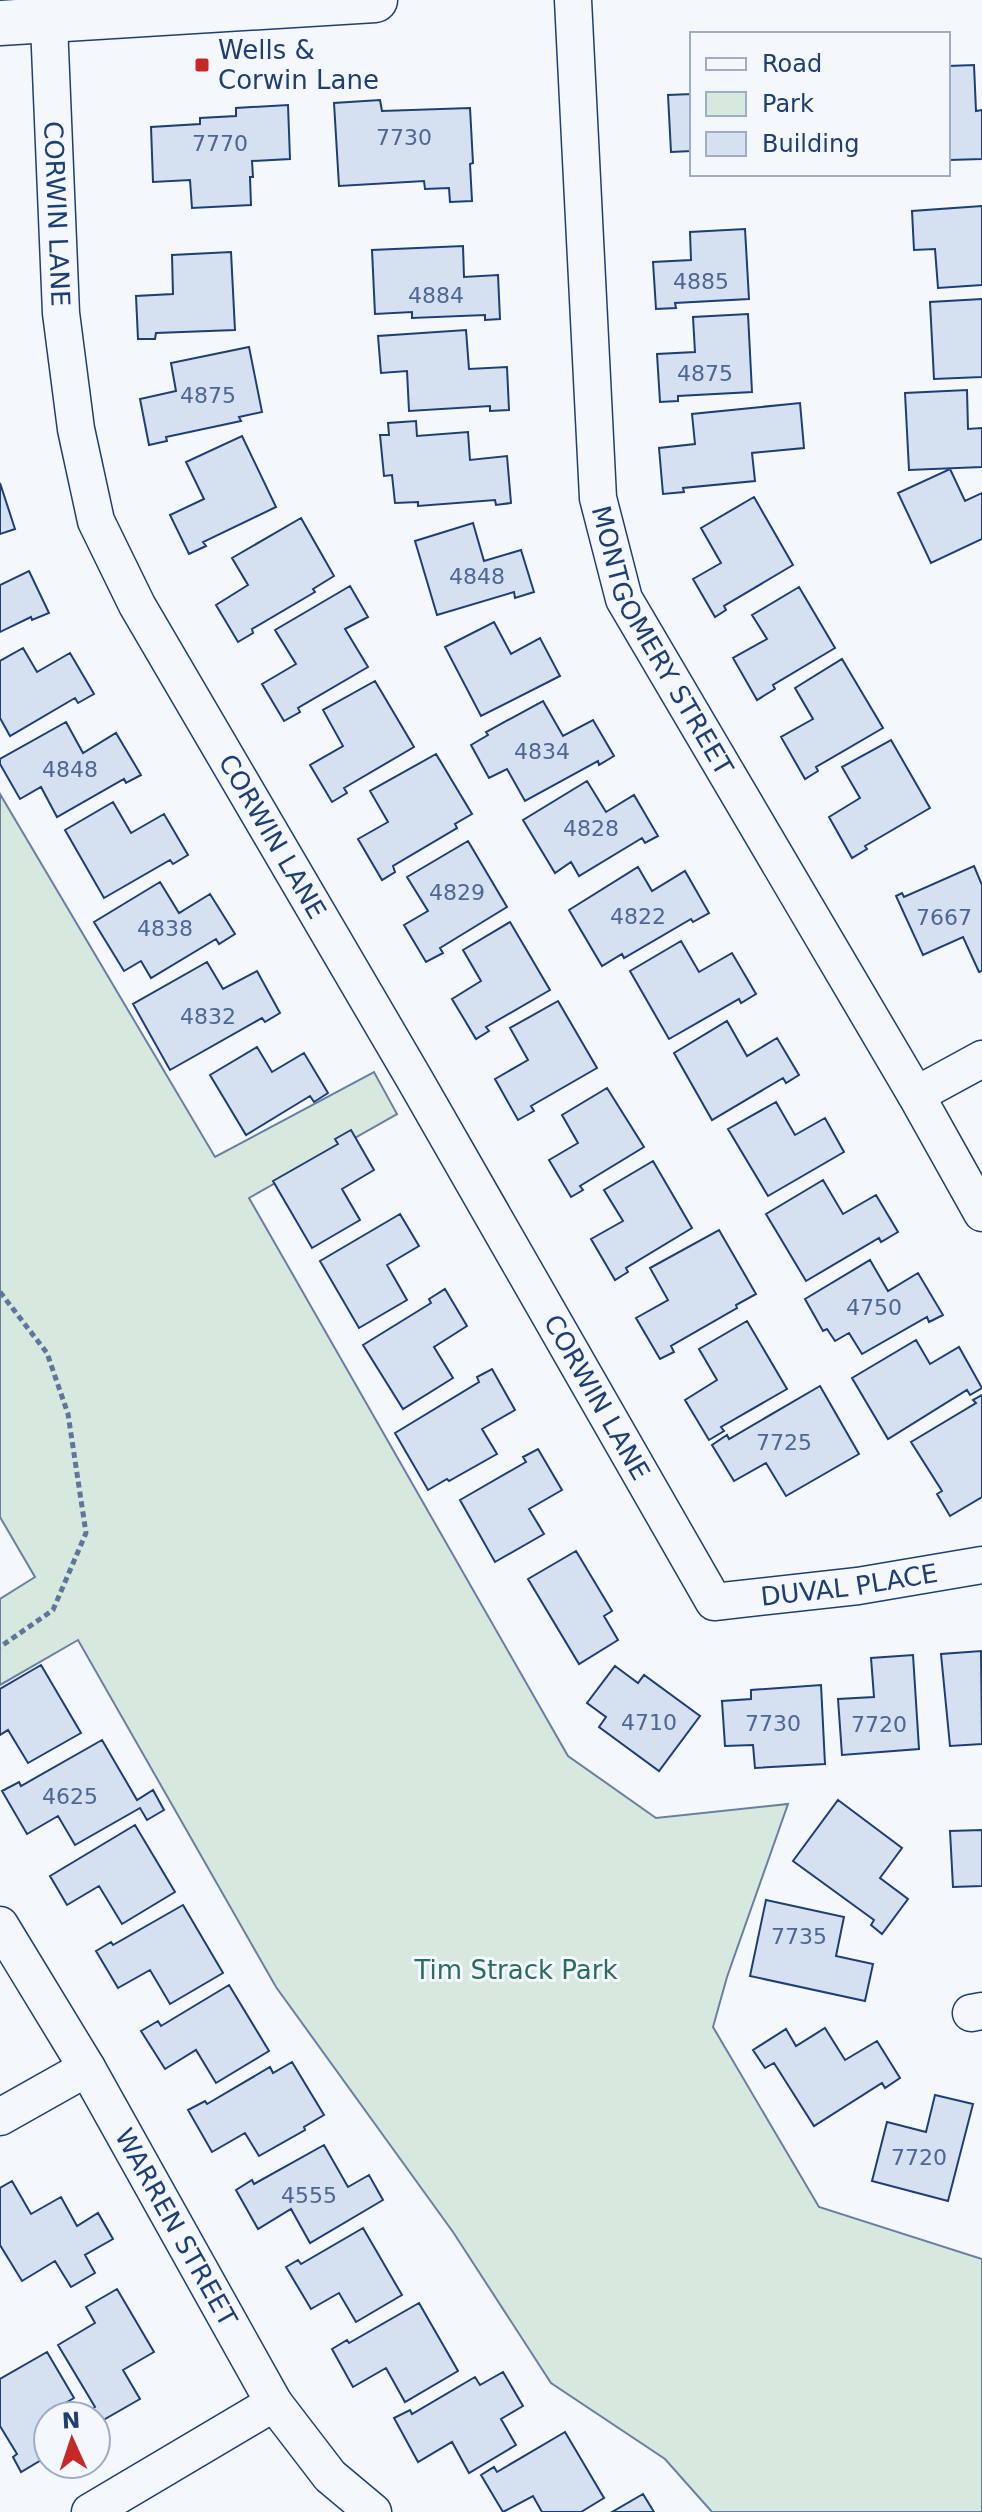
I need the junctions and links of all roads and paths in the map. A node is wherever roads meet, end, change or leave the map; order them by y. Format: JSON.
{"nodes":[{"id":1,"x":375,"y":0,"type":"edge"},
{"id":2,"x":573,"y":0,"type":"edge"},
{"id":3,"x":48,"y":10,"type":"edge"},
{"id":4,"x":0,"y":23,"type":"edge"},
{"id":5,"x":982,"y":1059,"type":"edge"},
{"id":6,"x":916,"y":1095,"type":"junction"},
{"id":7,"x":982,"y":1213,"type":"edge"},
{"id":8,"x":0,"y":1292,"type":"edge"},
{"id":9,"x":982,"y":1565,"type":"edge"},
{"id":10,"x":714,"y":1602,"type":"joint"},
{"id":11,"x":0,"y":1647,"type":"edge"},
{"id":12,"x":0,"y":1925,"type":"edge"},
{"id":13,"x":87,"y":2068,"type":"junction"},
{"id":14,"x":0,"y":2117,"type":"edge"},
{"id":15,"x":274,"y":2403,"type":"junction"},
{"id":16,"x":90,"y":2512,"type":"edge"},
{"id":17,"x":373,"y":2512,"type":"edge"}],
"edges":[{"from":1,"to":3,"type":"main road"},
{"from":2,"to":6,"type":"street","name":"MONTGOMERY STREET"},
{"from":3,"to":4,"type":"main road"},
{"from":3,"to":10,"type":"street","name":"CORWIN LANE"},
{"from":5,"to":6,"type":"street"},
{"from":6,"to":7,"type":"street","name":"MONTGOMERY STREET"},
{"from":8,"to":11,"type":"path"},
{"from":9,"to":10,"type":"street","name":"DUVAL PLACE"},
{"from":12,"to":13,"type":"street","name":"WARREN STREET"},
{"from":13,"to":14,"type":"street"},
{"from":13,"to":15,"type":"street","name":"WARREN STREET"},
{"from":15,"to":16,"type":"street"},
{"from":15,"to":17,"type":"street","name":"WARREN STREET"}]}
